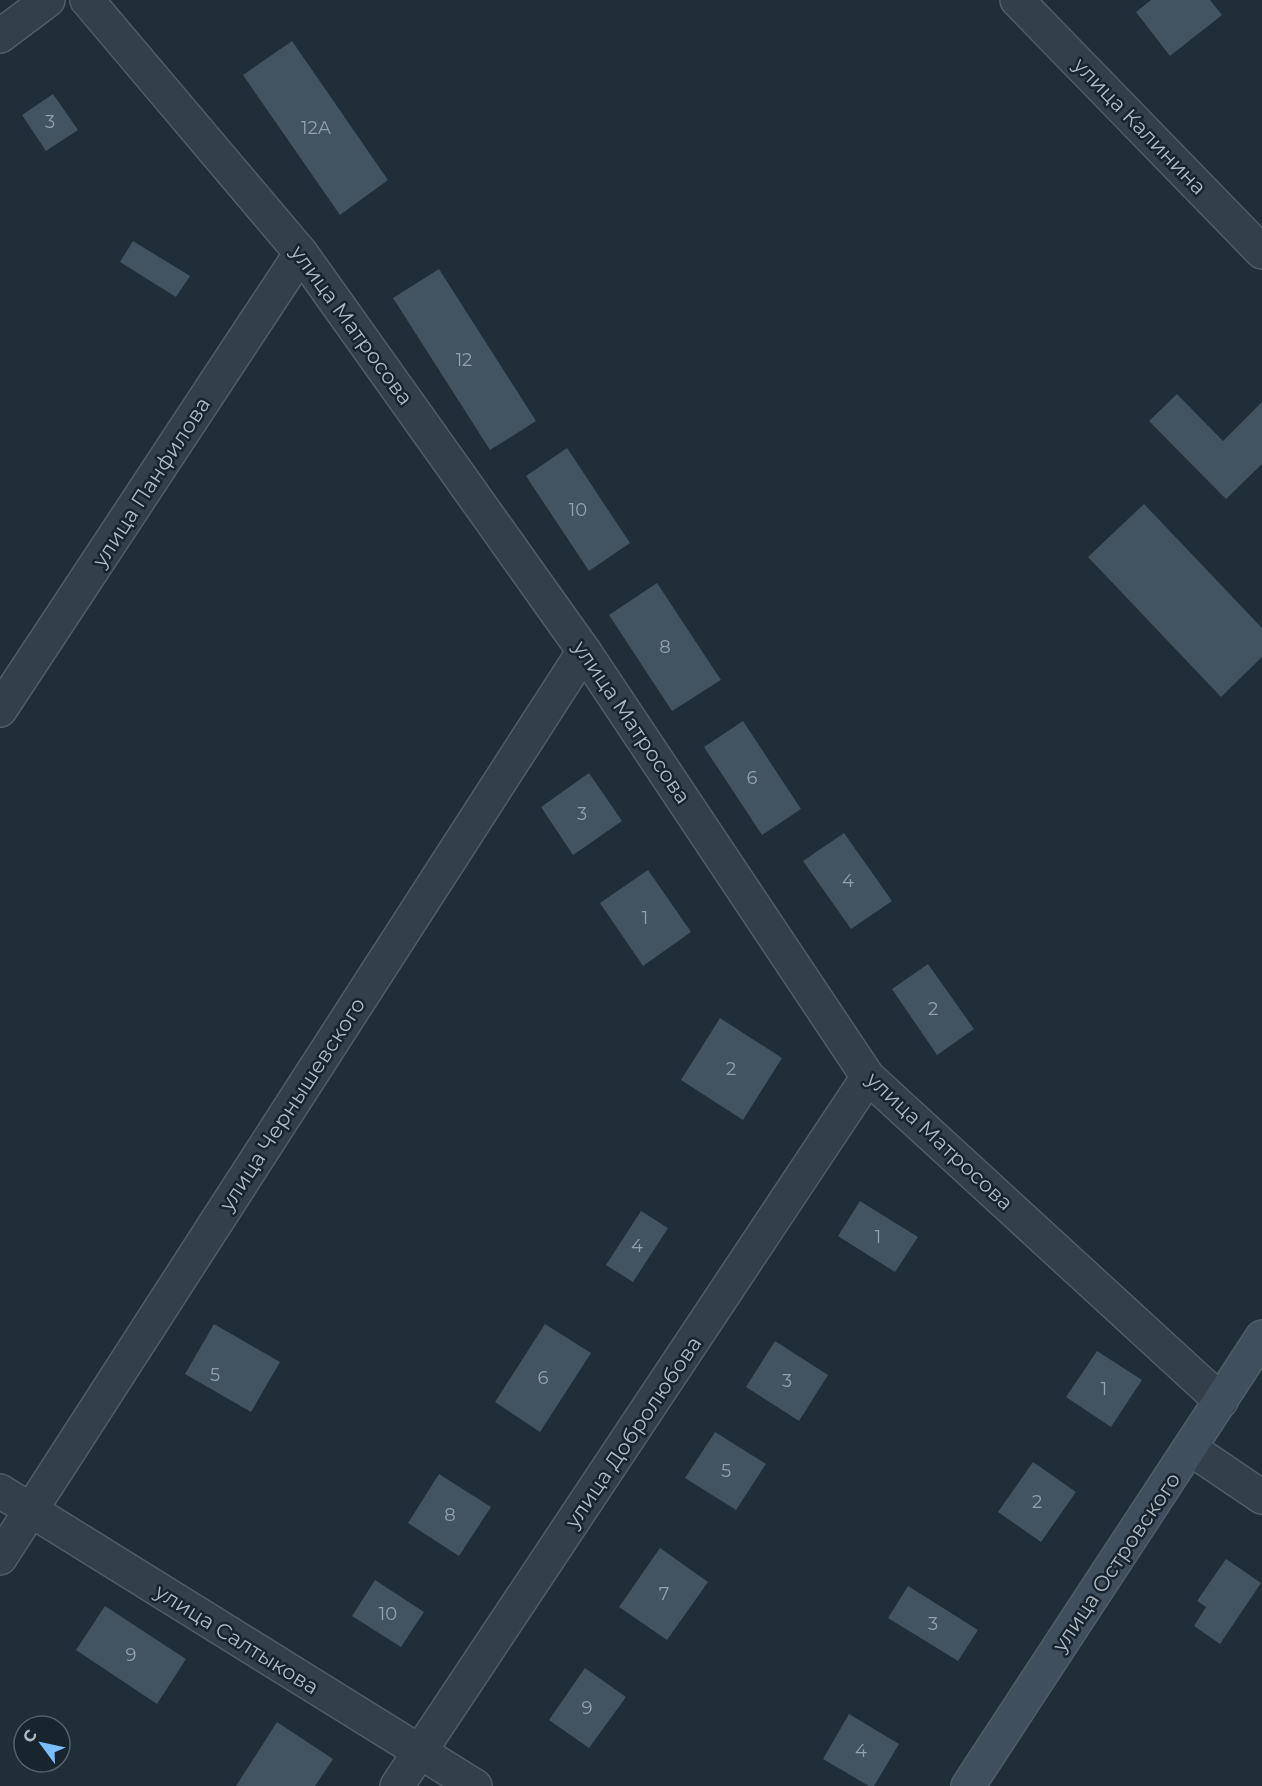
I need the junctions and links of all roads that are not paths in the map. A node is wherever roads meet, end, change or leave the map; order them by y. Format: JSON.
{"nodes":[{"id":1,"x":48,"y":0,"type":"edge"},
{"id":2,"x":87,"y":0,"type":"edge"},
{"id":3,"x":1017,"y":0,"type":"edge"},
{"id":4,"x":0,"y":36,"type":"edge"},
{"id":5,"x":1262,"y":252,"type":"edge"},
{"id":6,"x":301,"y":253,"type":"junction"},
{"id":7,"x":584,"y":651,"type":"junction"},
{"id":8,"x":0,"y":710,"type":"edge"},
{"id":9,"x":868,"y":1077,"type":"junction"},
{"id":10,"x":1262,"y":1337,"type":"edge"},
{"id":11,"x":1221,"y":1401,"type":"junction"},
{"id":12,"x":1191,"y":1449,"type":"junction"},
{"id":13,"x":0,"y":1491,"type":"edge"},
{"id":14,"x":1262,"y":1497,"type":"edge"},
{"id":15,"x":30,"y":1511,"type":"junction"},
{"id":16,"x":0,"y":1558,"type":"edge"},
{"id":17,"x":421,"y":1753,"type":"junction"},
{"id":18,"x":397,"y":1786,"type":"edge"},
{"id":19,"x":475,"y":1786,"type":"edge"},
{"id":20,"x":968,"y":1786,"type":"edge"}],
"edges":[{"from":1,"to":4,"type":"street"},
{"from":2,"to":6,"type":"street","name":"улица Матросова"},
{"from":3,"to":5,"type":"street","name":"улица Калинина"},
{"from":6,"to":7,"type":"street","name":"улица Матросова"},
{"from":6,"to":8,"type":"street","name":"улица Панфилова"},
{"from":7,"to":9,"type":"street","name":"улица Матросова"},
{"from":7,"to":15,"type":"street","name":"улица Чернышевского"},
{"from":9,"to":11,"type":"street","name":"улица Матросова"},
{"from":9,"to":17,"type":"street","name":"улица Добролюбова"},
{"from":10,"to":11,"type":"street","name":"улица Островского"},
{"from":11,"to":12,"type":"street","name":"улица Островского"},
{"from":12,"to":14,"type":"street"},
{"from":12,"to":20,"type":"street","name":"улица Островского"},
{"from":13,"to":15,"type":"street","name":"улица Салтыкова"},
{"from":15,"to":16,"type":"street","name":"улица Чернышевского"},
{"from":15,"to":17,"type":"street","name":"улица Салтыкова"},
{"from":17,"to":18,"type":"street","name":"улица Добролюбова"},
{"from":17,"to":19,"type":"street","name":"улица Салтыкова"}]}
